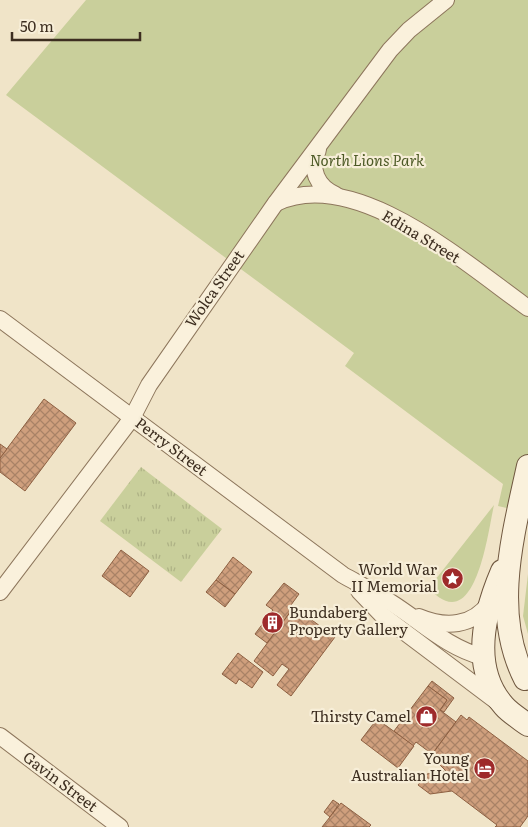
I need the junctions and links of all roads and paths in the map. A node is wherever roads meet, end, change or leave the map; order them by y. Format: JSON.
{"nodes":[{"id":1,"x":446,"y":0,"type":"edge"},
{"id":2,"x":324,"y":138,"type":"junction"},
{"id":3,"x":345,"y":199,"type":"junction"},
{"id":4,"x":274,"y":204,"type":"junction"},
{"id":5,"x":528,"y":308,"type":"edge"},
{"id":6,"x":0,"y":319,"type":"edge"},
{"id":7,"x":132,"y":418,"type":"junction"},
{"id":8,"x":528,"y":466,"type":"edge"},
{"id":9,"x":509,"y":557,"type":"junction"},
{"id":10,"x":343,"y":575,"type":"junction"},
{"id":11,"x":0,"y":592,"type":"edge"},
{"id":12,"x":492,"y":600,"type":"junction"},
{"id":13,"x":390,"y":602,"type":"junction"},
{"id":14,"x":483,"y":657,"type":"junction"},
{"id":15,"x":526,"y":682,"type":"edge"},
{"id":16,"x":504,"y":707,"type":"junction"},
{"id":17,"x":528,"y":725,"type":"edge"},
{"id":18,"x":0,"y":736,"type":"edge"},
{"id":19,"x":120,"y":827,"type":"edge"}],
"edges":[{"from":1,"to":2,"type":"street","name":"Wolca Street"},
{"from":2,"to":3,"type":"street"},
{"from":2,"to":4,"type":"street","name":"Wolca Street"},
{"from":3,"to":4,"type":"street","name":"Edina Street"},
{"from":3,"to":5,"type":"street","name":"Edina Street"},
{"from":4,"to":7,"type":"street","name":"Wolca Street"},
{"from":6,"to":7,"type":"street","name":"Perry Street"},
{"from":7,"to":10,"type":"street","name":"Perry Street"},
{"from":7,"to":11,"type":"street","name":"Wolca Street"},
{"from":8,"to":9,"type":"main road"},
{"from":9,"to":12,"type":"main road"},
{"from":9,"to":15,"type":"main road"},
{"from":10,"to":13,"type":"street","name":"Perry Street"},
{"from":10,"to":16,"type":"street","name":"Perry Street"},
{"from":12,"to":13,"type":"street"},
{"from":12,"to":14,"type":"main road"},
{"from":13,"to":14,"type":"street","name":"Perry Street"},
{"from":14,"to":15,"type":"main road","name":"Perry Street"},
{"from":14,"to":16,"type":"main road"},
{"from":16,"to":17,"type":"main road","name":"Perry Street"},
{"from":18,"to":19,"type":"street","name":"Gavin Street"}]}
